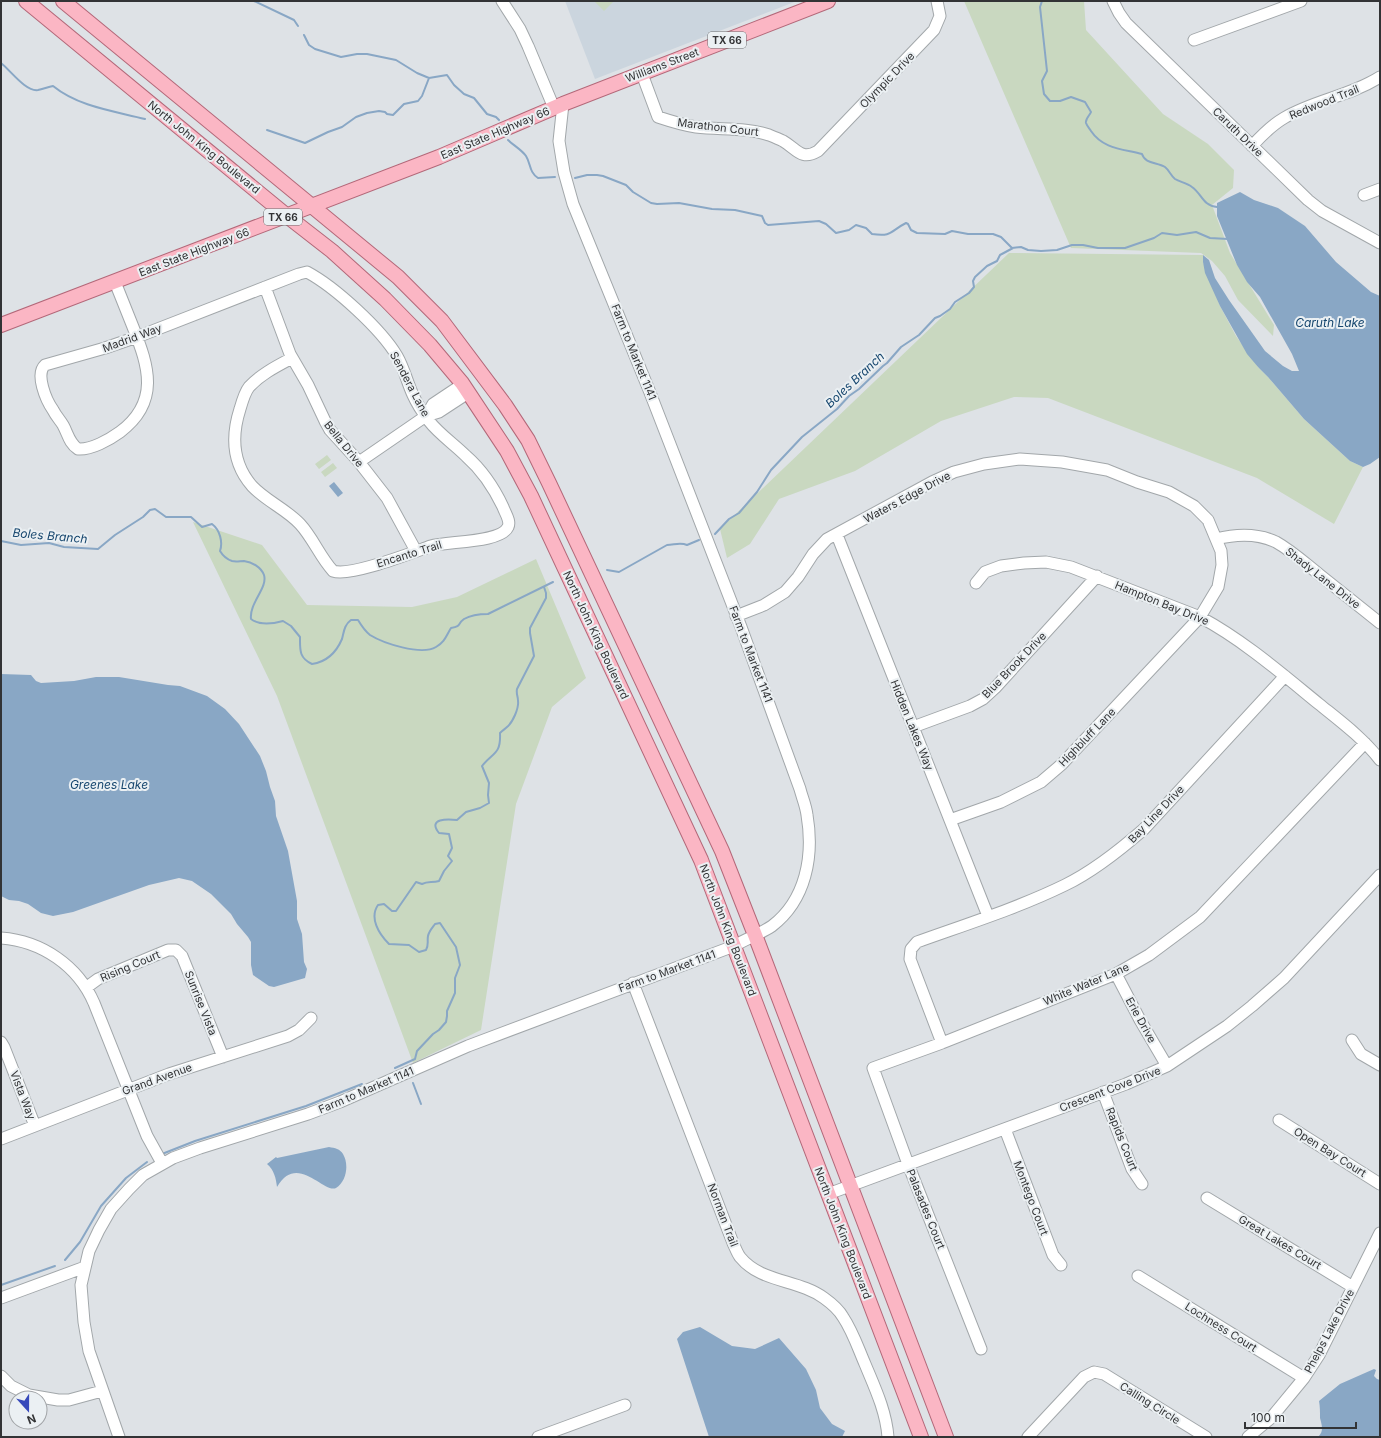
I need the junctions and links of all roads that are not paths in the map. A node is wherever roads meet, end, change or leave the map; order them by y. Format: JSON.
{"nodes":[{"id":1,"x":26,"y":1,"type":"edge"},
{"id":2,"x":63,"y":1,"type":"edge"},
{"id":3,"x":502,"y":1,"type":"edge"},
{"id":4,"x":828,"y":1,"type":"edge"},
{"id":5,"x":937,"y":1,"type":"edge"},
{"id":6,"x":1113,"y":1,"type":"edge"},
{"id":7,"x":1301,"y":1,"type":"edge"},
{"id":8,"x":1194,"y":40,"type":"dead end"},
{"id":9,"x":642,"y":74,"type":"junction"},
{"id":10,"x":1380,"y":77,"type":"edge"},
{"id":11,"x":558,"y":106,"type":"junction"},
{"id":12,"x":1252,"y":146,"type":"junction"},
{"id":13,"x":818,"y":151,"type":"joint"},
{"id":14,"x":1380,"y":189,"type":"edge"},
{"id":15,"x":1364,"y":195,"type":"dead end"},
{"id":16,"x":312,"y":206,"type":"junction"},
{"id":17,"x":287,"y":216,"type":"junction"},
{"id":18,"x":1380,"y":243,"type":"edge"},
{"id":19,"x":307,"y":272,"type":"joint"},
{"id":20,"x":115,"y":282,"type":"junction"},
{"id":21,"x":264,"y":287,"type":"junction"},
{"id":22,"x":1,"y":325,"type":"edge"},
{"id":23,"x":137,"y":336,"type":"junction"},
{"id":24,"x":292,"y":358,"type":"junction"},
{"id":25,"x":483,"y":376,"type":"junction"},
{"id":26,"x":466,"y":388,"type":"junction"},
{"id":27,"x":426,"y":416,"type":"junction"},
{"id":28,"x":359,"y":462,"type":"junction"},
{"id":29,"x":508,"y":528,"type":"joint"},
{"id":30,"x":837,"y":535,"type":"junction"},
{"id":31,"x":1216,"y":539,"type":"junction"},
{"id":32,"x":416,"y":551,"type":"junction"},
{"id":33,"x":1097,"y":576,"type":"junction"},
{"id":34,"x":976,"y":583,"type":"dead end"},
{"id":35,"x":736,"y":616,"type":"junction"},
{"id":36,"x":1200,"y":617,"type":"junction"},
{"id":37,"x":1380,"y":623,"type":"edge"},
{"id":38,"x":618,"y":630,"type":"junction"},
{"id":39,"x":598,"y":638,"type":"junction"},
{"id":40,"x":1285,"y":676,"type":"junction"},
{"id":41,"x":913,"y":727,"type":"junction"},
{"id":42,"x":1365,"y":743,"type":"junction"},
{"id":43,"x":1380,"y":760,"type":"edge"},
{"id":44,"x":950,"y":820,"type":"junction"},
{"id":45,"x":1380,"y":875,"type":"edge"},
{"id":46,"x":988,"y":916,"type":"junction"},
{"id":47,"x":755,"y":935,"type":"junction"},
{"id":48,"x":1,"y":938,"type":"edge"},
{"id":49,"x":734,"y":946,"type":"junction"},
{"id":50,"x":176,"y":950,"type":"joint"},
{"id":51,"x":1116,"y":974,"type":"junction"},
{"id":52,"x":633,"y":983,"type":"junction"},
{"id":53,"x":86,"y":987,"type":"junction"},
{"id":54,"x":310,"y":1018,"type":"dead end"},
{"id":55,"x":1352,"y":1040,"type":"dead end"},
{"id":56,"x":1,"y":1042,"type":"edge"},
{"id":57,"x":942,"y":1043,"type":"junction"},
{"id":58,"x":223,"y":1057,"type":"junction"},
{"id":59,"x":1167,"y":1066,"type":"junction"},
{"id":60,"x":1380,"y":1066,"type":"edge"},
{"id":61,"x":873,"y":1068,"type":"joint"},
{"id":62,"x":128,"y":1090,"type":"junction"},
{"id":63,"x":1104,"y":1092,"type":"junction"},
{"id":64,"x":1279,"y":1120,"type":"dead end"},
{"id":65,"x":35,"y":1126,"type":"junction"},
{"id":66,"x":1005,"y":1129,"type":"junction"},
{"id":67,"x":1,"y":1140,"type":"edge"},
{"id":68,"x":162,"y":1164,"type":"junction"},
{"id":69,"x":908,"y":1164,"type":"junction"},
{"id":70,"x":1142,"y":1184,"type":"dead end"},
{"id":71,"x":1380,"y":1184,"type":"edge"},
{"id":72,"x":850,"y":1186,"type":"junction"},
{"id":73,"x":828,"y":1194,"type":"junction"},
{"id":74,"x":1207,"y":1198,"type":"dead end"},
{"id":75,"x":1380,"y":1233,"type":"edge"},
{"id":76,"x":1061,"y":1265,"type":"dead end"},
{"id":77,"x":85,"y":1267,"type":"junction"},
{"id":78,"x":1138,"y":1276,"type":"dead end"},
{"id":79,"x":1353,"y":1287,"type":"junction"},
{"id":80,"x":1,"y":1298,"type":"edge"},
{"id":81,"x":981,"y":1349,"type":"dead end"},
{"id":82,"x":1,"y":1376,"type":"edge"},
{"id":83,"x":1304,"y":1378,"type":"junction"},
{"id":84,"x":102,"y":1392,"type":"junction"},
{"id":85,"x":625,"y":1405,"type":"dead end"},
{"id":86,"x":119,"y":1437,"type":"edge"},
{"id":87,"x":538,"y":1437,"type":"edge"},
{"id":88,"x":888,"y":1437,"type":"edge"},
{"id":89,"x":921,"y":1437,"type":"edge"},
{"id":90,"x":946,"y":1437,"type":"edge"},
{"id":91,"x":1028,"y":1437,"type":"edge"},
{"id":92,"x":1206,"y":1437,"type":"edge"},
{"id":93,"x":1248,"y":1437,"type":"edge"}],
"edges":[{"from":1,"to":17,"type":"main road","name":"North John King Boulevard"},
{"from":2,"to":16,"type":"main road","name":"North John King Boulevard"},
{"from":3,"to":11,"type":"street"},
{"from":4,"to":9,"type":"main road","name":"Williams Street","number":"TX 66"},
{"from":5,"to":13,"type":"street","name":"Olympic Drive"},
{"from":6,"to":12,"type":"street","name":"Caruth Drive"},
{"from":7,"to":8,"type":"street"},
{"from":9,"to":11,"type":"main road","name":"Williams Street","number":"TX 66"},
{"from":9,"to":13,"type":"street","name":"Marathon Court"},
{"from":10,"to":12,"type":"street","name":"Redwood Trail"},
{"from":11,"to":16,"type":"main road","name":"East State Highway 66","number":"TX 66"},
{"from":11,"to":35,"type":"street","name":"Farm to Market 1141"},
{"from":12,"to":18,"type":"street","name":"Caruth Drive"},
{"from":14,"to":15,"type":"street"},
{"from":16,"to":17,"type":"main road","name":"East State Highway 66","number":"TX 66"},
{"from":16,"to":25,"type":"main road","name":"North John King Boulevard"},
{"from":17,"to":20,"type":"main road","name":"East State Highway 66","number":"TX 66"},
{"from":17,"to":26,"type":"main road","name":"North John King Boulevard"},
{"from":19,"to":21,"type":"street","name":"Madrid Way"},
{"from":19,"to":27,"type":"street","name":"Sendera Lane"},
{"from":20,"to":22,"type":"main road","name":"East State Highway 66","number":"TX 66"},
{"from":20,"to":23,"type":"street"},
{"from":21,"to":23,"type":"street","name":"Madrid Way"},
{"from":21,"to":24,"type":"street","name":"Bella Drive"},
{"from":23,"to":23,"type":"street","name":"Madrid Way"},
{"from":24,"to":28,"type":"street","name":"Bella Drive"},
{"from":24,"to":32,"type":"street","name":"Encanto Trail"},
{"from":25,"to":26,"type":"main road"},
{"from":25,"to":38,"type":"main road","name":"North John King Boulevard"},
{"from":26,"to":27,"type":"street"},
{"from":26,"to":39,"type":"main road","name":"North John King Boulevard"},
{"from":27,"to":28,"type":"street"},
{"from":27,"to":29,"type":"street","name":"Sendera Lane"},
{"from":28,"to":32,"type":"street","name":"Bella Drive"},
{"from":29,"to":32,"type":"street","name":"Encanto Trail"},
{"from":30,"to":31,"type":"street","name":"Waters Edge Drive"},
{"from":30,"to":35,"type":"street","name":"Waters Edge Drive"},
{"from":30,"to":41,"type":"street","name":"Hidden Lakes Way"},
{"from":31,"to":36,"type":"street","name":"Waters Edge Drive"},
{"from":31,"to":37,"type":"street","name":"Shady Lane Drive"},
{"from":33,"to":34,"type":"street","name":"Hampton Bay Drive"},
{"from":33,"to":36,"type":"street","name":"Hampton Bay Drive"},
{"from":33,"to":41,"type":"street","name":"Blue Brook Drive"},
{"from":35,"to":47,"type":"street","name":"Farm to Market 1141"},
{"from":36,"to":40,"type":"street","name":"Hampton Bay Drive"},
{"from":36,"to":44,"type":"street","name":"Highbluff Lane"},
{"from":38,"to":39,"type":"main road"},
{"from":38,"to":47,"type":"main road","name":"North John King Boulevard"},
{"from":39,"to":49,"type":"main road","name":"North John King Boulevard"},
{"from":40,"to":42,"type":"street","name":"Hampton Bay Drive"},
{"from":40,"to":46,"type":"street","name":"Bay Line Drive"},
{"from":41,"to":44,"type":"street","name":"Hidden Lakes Way"},
{"from":42,"to":43,"type":"street","name":"Hampton Bay Drive"},
{"from":42,"to":51,"type":"street","name":"White Water Lane"},
{"from":44,"to":46,"type":"street","name":"Hidden Lakes Way"},
{"from":45,"to":59,"type":"street","name":"Crescent Cove Drive"},
{"from":46,"to":57,"type":"street","name":"Bay Line Drive"},
{"from":47,"to":49,"type":"street","name":"Farm to Market 1141"},
{"from":47,"to":72,"type":"main road","name":"North John King Boulevard"},
{"from":48,"to":53,"type":"street"},
{"from":49,"to":52,"type":"street","name":"Farm to Market 1141"},
{"from":49,"to":73,"type":"main road","name":"North John King Boulevard"},
{"from":50,"to":53,"type":"street","name":"Rising Court"},
{"from":50,"to":58,"type":"street","name":"Sunrise Vista"},
{"from":51,"to":57,"type":"street","name":"White Water Lane"},
{"from":51,"to":59,"type":"street","name":"Erie Drive"},
{"from":52,"to":68,"type":"street","name":"Farm to Market 1141"},
{"from":52,"to":88,"type":"street","name":"Norman Trail"},
{"from":53,"to":62,"type":"street"},
{"from":54,"to":58,"type":"street","name":"Grand Avenue"},
{"from":55,"to":60,"type":"street"},
{"from":56,"to":65,"type":"street","name":"Vista Way"},
{"from":57,"to":61,"type":"street","name":"White Water Lane"},
{"from":58,"to":62,"type":"street","name":"Grand Avenue"},
{"from":59,"to":63,"type":"street","name":"Crescent Cove Drive"},
{"from":61,"to":69,"type":"street","name":"Palasades Court"},
{"from":62,"to":65,"type":"street","name":"Grand Avenue"},
{"from":62,"to":68,"type":"street"},
{"from":63,"to":66,"type":"street","name":"Crescent Cove Drive"},
{"from":63,"to":70,"type":"street","name":"Rapids Court"},
{"from":64,"to":71,"type":"street","name":"Open Bay Court"},
{"from":65,"to":67,"type":"street","name":"Grand Avenue"},
{"from":66,"to":69,"type":"street","name":"Crescent Cove Drive"},
{"from":66,"to":76,"type":"street","name":"Montego Court"},
{"from":68,"to":77,"type":"street","name":"Farm to Market 1141"},
{"from":69,"to":72,"type":"street","name":"Crescent Cove Drive"},
{"from":69,"to":81,"type":"street","name":"Palasades Court"},
{"from":72,"to":73,"type":"street","name":"Crescent Cove Drive"},
{"from":72,"to":90,"type":"main road","name":"North John King Boulevard"},
{"from":73,"to":89,"type":"main road","name":"North John King Boulevard"},
{"from":74,"to":79,"type":"street","name":"Great Lakes Court"},
{"from":75,"to":79,"type":"street","name":"Phelps Lake Drive"},
{"from":77,"to":80,"type":"street"},
{"from":77,"to":84,"type":"street","name":"Farm to Market 1141"},
{"from":78,"to":83,"type":"street","name":"Lochness Court"},
{"from":79,"to":83,"type":"street","name":"Phelps Lake Drive"},
{"from":82,"to":84,"type":"street"},
{"from":83,"to":93,"type":"street","name":"Phelps Lake Drive"},
{"from":84,"to":86,"type":"street","name":"Farm to Market 1141"},
{"from":85,"to":87,"type":"street"},
{"from":91,"to":92,"type":"street","name":"Calling Circle"}]}
